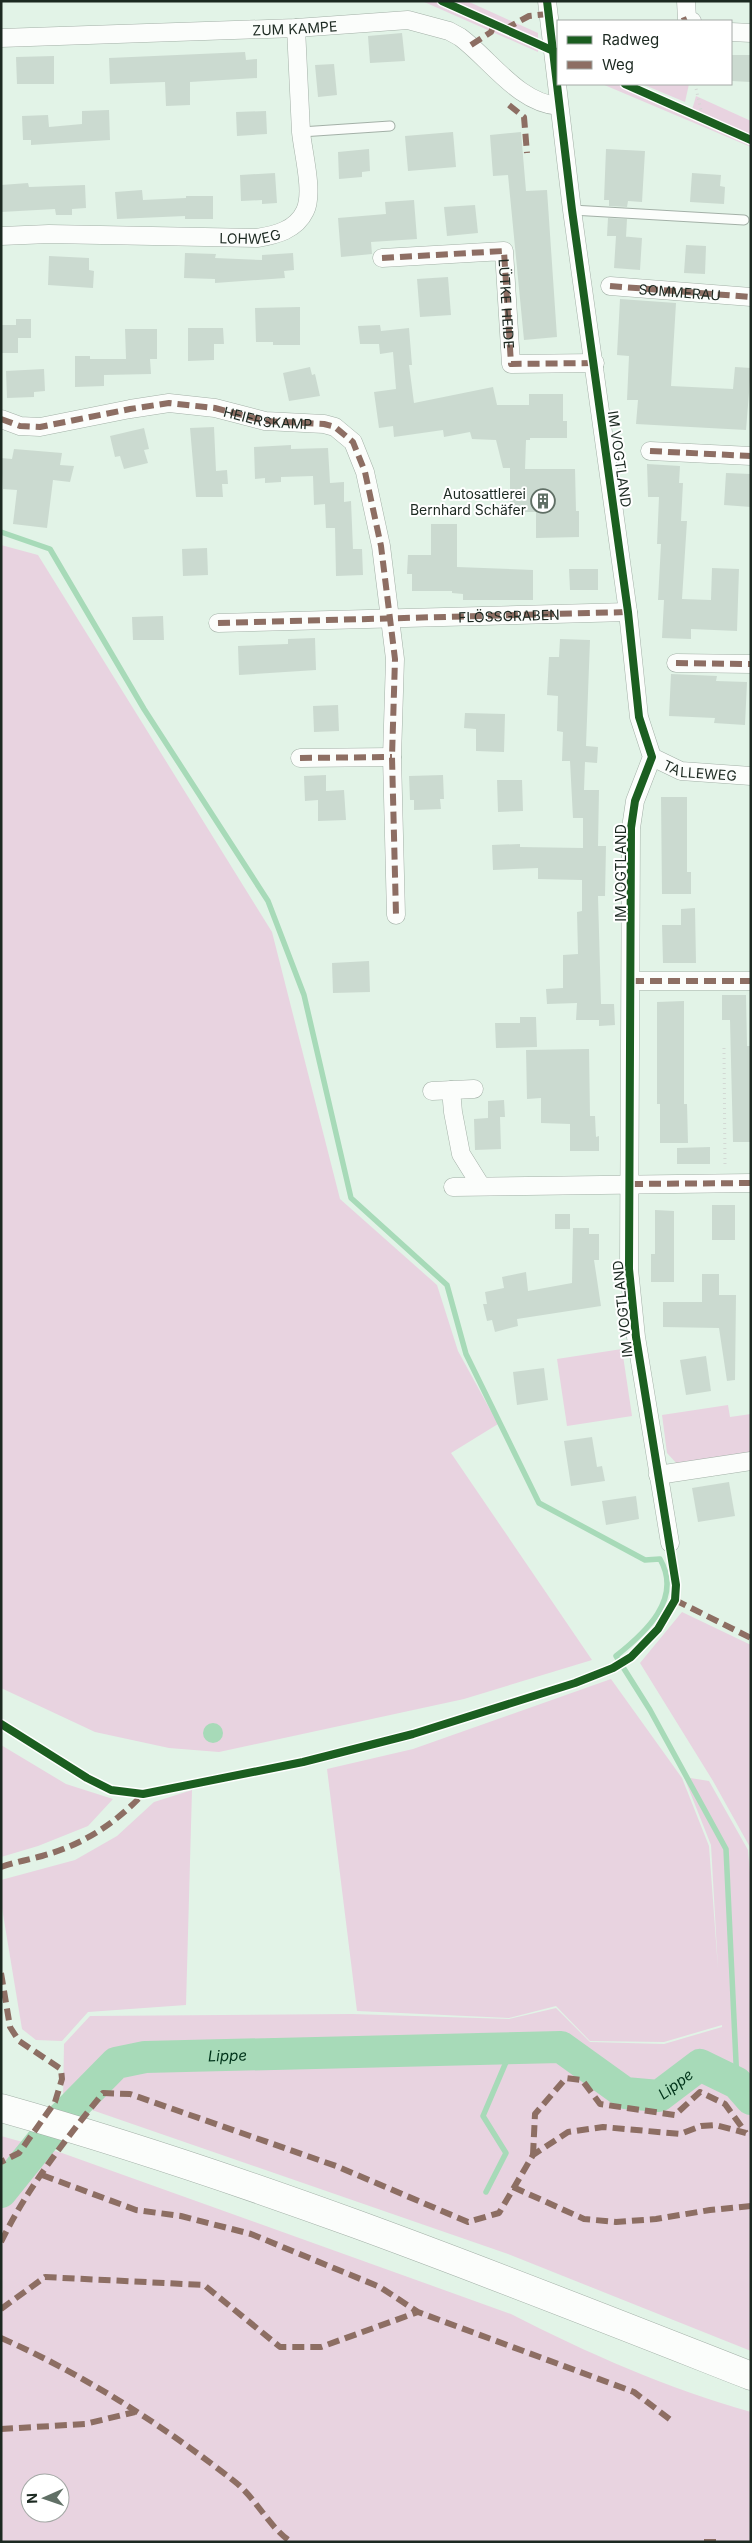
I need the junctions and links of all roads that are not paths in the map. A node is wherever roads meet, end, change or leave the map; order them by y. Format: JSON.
{"nodes":[{"id":1,"x":547,"y":1,"type":"edge"},
{"id":2,"x":686,"y":1,"type":"edge"},
{"id":3,"x":690,"y":20,"type":"edge"},
{"id":4,"x":296,"y":28,"type":"junction"},
{"id":5,"x":732,"y":32,"type":"edge"},
{"id":6,"x":751,"y":32,"type":"edge"},
{"id":7,"x":1,"y":38,"type":"edge"},
{"id":8,"x":559,"y":106,"type":"junction"},
{"id":9,"x":390,"y":126,"type":"dead end"},
{"id":10,"x":301,"y":132,"type":"junction"},
{"id":11,"x":572,"y":210,"type":"junction"},
{"id":12,"x":744,"y":220,"type":"dead end"},
{"id":13,"x":1,"y":236,"type":"edge"},
{"id":14,"x":382,"y":258,"type":"dead end"},
{"id":15,"x":610,"y":286,"type":"dead end"},
{"id":16,"x":751,"y":297,"type":"edge"},
{"id":17,"x":595,"y":363,"type":"junction"},
{"id":18,"x":1,"y":419,"type":"edge"},
{"id":19,"x":650,"y":451,"type":"dead end"},
{"id":20,"x":751,"y":456,"type":"edge"},
{"id":21,"x":628,"y":612,"type":"junction"},
{"id":22,"x":391,"y":618,"type":"junction"},
{"id":23,"x":218,"y":623,"type":"dead end"},
{"id":24,"x":676,"y":663,"type":"dead end"},
{"id":25,"x":751,"y":664,"type":"edge"},
{"id":26,"x":392,"y":757,"type":"junction"},
{"id":27,"x":652,"y":757,"type":"junction"},
{"id":28,"x":300,"y":758,"type":"dead end"},
{"id":29,"x":751,"y":776,"type":"edge"},
{"id":30,"x":396,"y":915,"type":"dead end"},
{"id":31,"x":751,"y":981,"type":"edge"},
{"id":32,"x":632,"y":982,"type":"junction"},
{"id":33,"x":474,"y":1089,"type":"dead end"},
{"id":34,"x":451,"y":1090,"type":"junction"},
{"id":35,"x":432,"y":1091,"type":"dead end"},
{"id":36,"x":751,"y":1182,"type":"edge"},
{"id":37,"x":631,"y":1184,"type":"junction"},
{"id":38,"x":481,"y":1186,"type":"junction"},
{"id":39,"x":453,"y":1188,"type":"dead end"},
{"id":40,"x":751,"y":1461,"type":"edge"},
{"id":41,"x":658,"y":1475,"type":"junction"},
{"id":42,"x":670,"y":1543,"type":"dead end"},
{"id":43,"x":1,"y":2108,"type":"edge"},
{"id":44,"x":751,"y":2376,"type":"edge"}],
"edges":[{"from":1,"to":8,"type":"street","name":"IM VOGTLAND"},
{"from":2,"to":3,"type":"street"},
{"from":4,"to":7,"type":"street","name":"ZUM KAMPE"},
{"from":4,"to":8,"type":"street","name":"ZUM KAMPE"},
{"from":4,"to":10,"type":"street","name":"LOHWEG"},
{"from":5,"to":6,"type":"street"},
{"from":8,"to":11,"type":"street","name":"IM VOGTLAND"},
{"from":9,"to":10,"type":"lane"},
{"from":10,"to":13,"type":"street","name":"LOHWEG"},
{"from":11,"to":12,"type":"lane"},
{"from":11,"to":17,"type":"street","name":"IM VOGTLAND"},
{"from":14,"to":17,"type":"street","name":"LÜTKE HEIDE"},
{"from":15,"to":16,"type":"street","name":"SOMMERAU"},
{"from":17,"to":21,"type":"street","name":"IM VOGTLAND"},
{"from":18,"to":22,"type":"street","name":"HEIERSKAMP"},
{"from":19,"to":20,"type":"street"},
{"from":21,"to":22,"type":"street","name":"FLÖSSGRABEN"},
{"from":21,"to":27,"type":"street","name":"IM VOGTLAND"},
{"from":22,"to":23,"type":"street","name":"FLÖSSGRABEN"},
{"from":22,"to":26,"type":"street"},
{"from":24,"to":25,"type":"street"},
{"from":26,"to":28,"type":"street"},
{"from":26,"to":30,"type":"street"},
{"from":27,"to":29,"type":"street","name":"TALLEWEG"},
{"from":27,"to":32,"type":"street","name":"IM VOGTLAND"},
{"from":31,"to":32,"type":"street"},
{"from":32,"to":37,"type":"street","name":"IM VOGTLAND"},
{"from":33,"to":34,"type":"street"},
{"from":34,"to":35,"type":"street"},
{"from":34,"to":38,"type":"street"},
{"from":36,"to":37,"type":"street"},
{"from":37,"to":38,"type":"street"},
{"from":37,"to":41,"type":"street","name":"IM VOGTLAND"},
{"from":38,"to":39,"type":"street"},
{"from":40,"to":41,"type":"street"},
{"from":41,"to":42,"type":"street","name":"IM VOGTLAND"},
{"from":43,"to":44,"type":"highway"}]}
